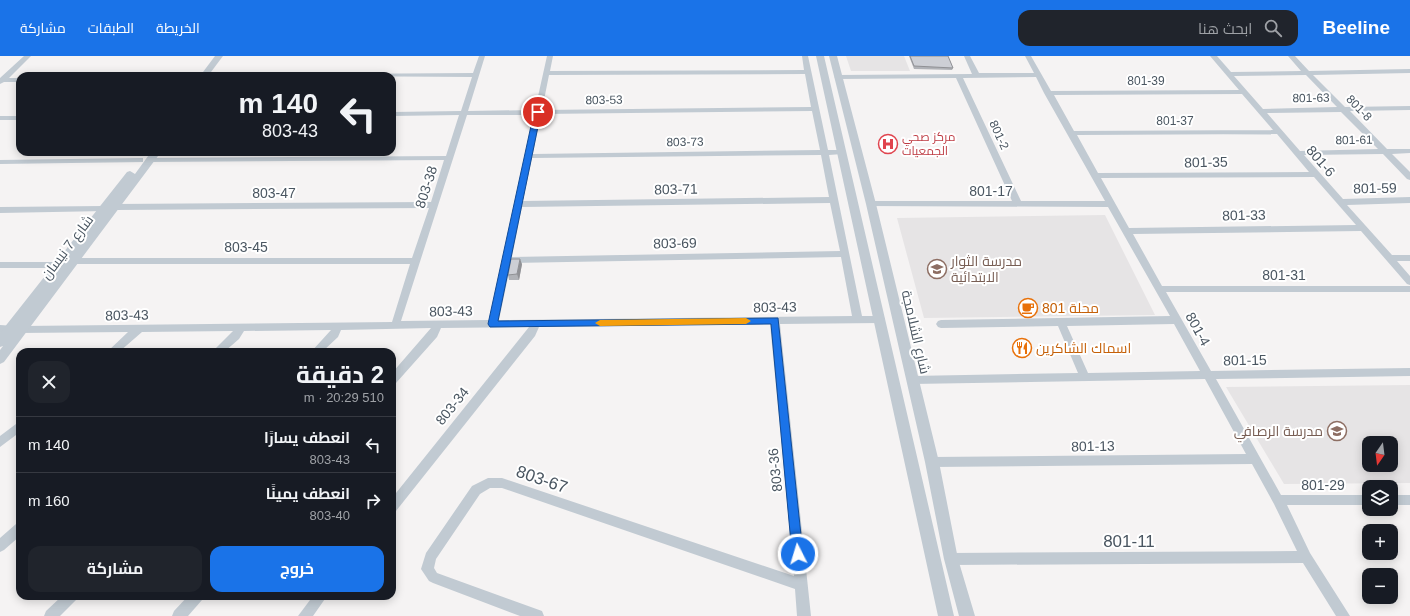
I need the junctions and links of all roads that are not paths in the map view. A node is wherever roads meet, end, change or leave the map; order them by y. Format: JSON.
{"nodes":[{"id":1,"x":28,"y":56,"type":"edge"},
{"id":2,"x":219,"y":56,"type":"edge"},
{"id":3,"x":228,"y":56,"type":"edge"},
{"id":4,"x":482,"y":56,"type":"edge"},
{"id":5,"x":550,"y":56,"type":"edge"},
{"id":6,"x":805,"y":56,"type":"edge"},
{"id":7,"x":820,"y":56,"type":"edge"},
{"id":8,"x":833,"y":56,"type":"edge"},
{"id":9,"x":967,"y":56,"type":"edge"},
{"id":10,"x":1028,"y":56,"type":"edge"},
{"id":11,"x":1213,"y":56,"type":"edge"},
{"id":12,"x":1292,"y":56,"type":"edge"},
{"id":13,"x":1410,"y":71,"type":"edge"},
{"id":14,"x":207,"y":72,"type":"edge"},
{"id":15,"x":216,"y":72,"type":"edge"},
{"id":16,"x":808,"y":72,"type":"junction"},
{"id":17,"x":546,"y":73,"type":"junction"},
{"id":18,"x":1308,"y":73,"type":"junction"},
{"id":19,"x":1229,"y":74,"type":"junction"},
{"id":20,"x":476,"y":75,"type":"junction"},
{"id":21,"x":958,"y":75,"type":"junction"},
{"id":22,"x":976,"y":75,"type":"junction"},
{"id":23,"x":1038,"y":75,"type":"junction"},
{"id":24,"x":396,"y":76,"type":"edge"},
{"id":25,"x":838,"y":77,"type":"junction"},
{"id":26,"x":16,"y":80,"type":"edge"},
{"id":27,"x":1,"y":81,"type":"edge"},
{"id":28,"x":1244,"y":92,"type":"junction"},
{"id":29,"x":1048,"y":93,"type":"junction"},
{"id":30,"x":1410,"y":108,"type":"edge"},
{"id":31,"x":816,"y":109,"type":"junction"},
{"id":32,"x":1344,"y":109,"type":"junction"},
{"id":33,"x":1261,"y":111,"type":"junction"},
{"id":34,"x":538,"y":112,"type":"junction"},
{"id":35,"x":464,"y":113,"type":"junction"},
{"id":36,"x":396,"y":114,"type":"edge"},
{"id":37,"x":0,"y":118,"type":"edge"},
{"id":38,"x":16,"y":118,"type":"edge"},
{"id":39,"x":1280,"y":132,"type":"junction"},
{"id":40,"x":1071,"y":133,"type":"junction"},
{"id":41,"x":1410,"y":151,"type":"edge"},
{"id":42,"x":842,"y":152,"type":"junction"},
{"id":43,"x":1385,"y":152,"type":"junction"},
{"id":44,"x":824,"y":153,"type":"junction"},
{"id":45,"x":1297,"y":153,"type":"junction"},
{"id":46,"x":148,"y":156,"type":"edge"},
{"id":47,"x":528,"y":156,"type":"junction"},
{"id":48,"x":449,"y":158,"type":"junction"},
{"id":49,"x":0,"y":162,"type":"edge"},
{"id":50,"x":1316,"y":174,"type":"junction"},
{"id":51,"x":1096,"y":176,"type":"junction"},
{"id":52,"x":1410,"y":177,"type":"edge"},
{"id":53,"x":834,"y":200,"type":"junction"},
{"id":54,"x":1410,"y":200,"type":"edge"},
{"id":55,"x":1340,"y":202,"type":"junction"},
{"id":56,"x":518,"y":204,"type":"junction"},
{"id":57,"x":871,"y":204,"type":"junction"},
{"id":58,"x":1018,"y":204,"type":"junction"},
{"id":59,"x":1111,"y":204,"type":"junction"},
{"id":60,"x":434,"y":205,"type":"junction"},
{"id":61,"x":115,"y":207,"type":"junction"},
{"id":62,"x":103,"y":209,"type":"junction"},
{"id":63,"x":0,"y":210,"type":"edge"},
{"id":64,"x":1363,"y":228,"type":"junction"},
{"id":65,"x":1126,"y":231,"type":"junction"},
{"id":66,"x":845,"y":254,"type":"junction"},
{"id":67,"x":1389,"y":258,"type":"junction"},
{"id":68,"x":1410,"y":258,"type":"edge"},
{"id":69,"x":506,"y":260,"type":"junction"},
{"id":70,"x":75,"y":261,"type":"junction"},
{"id":71,"x":416,"y":261,"type":"junction"},
{"id":72,"x":0,"y":265,"type":"edge"},
{"id":73,"x":60,"y":265,"type":"junction"},
{"id":74,"x":1410,"y":282,"type":"edge"},
{"id":75,"x":1159,"y":289,"type":"junction"},
{"id":76,"x":1410,"y":289,"type":"edge"},
{"id":77,"x":880,"y":319,"type":"junction"},
{"id":78,"x":858,"y":320,"type":"junction"},
{"id":79,"x":1177,"y":320,"type":"junction"},
{"id":80,"x":775,"y":321,"type":"junction"},
{"id":81,"x":1061,"y":322,"type":"junction"},
{"id":82,"x":493,"y":324,"type":"junction"},
{"id":83,"x":536,"y":324,"type":"junction"},
{"id":84,"x":941,"y":324,"type":"dead end"},
{"id":85,"x":438,"y":325,"type":"junction"},
{"id":86,"x":338,"y":326,"type":"junction"},
{"id":87,"x":395,"y":326,"type":"junction"},
{"id":88,"x":241,"y":328,"type":"junction"},
{"id":89,"x":6,"y":329,"type":"edge"},
{"id":90,"x":139,"y":329,"type":"junction"},
{"id":91,"x":23,"y":330,"type":"junction"},
{"id":92,"x":0,"y":342,"type":"edge"},
{"id":93,"x":117,"y":348,"type":"edge"},
{"id":94,"x":222,"y":348,"type":"edge"},
{"id":95,"x":320,"y":348,"type":"edge"},
{"id":96,"x":0,"y":359,"type":"edge"},
{"id":97,"x":1410,"y":372,"type":"edge"},
{"id":98,"x":1207,"y":374,"type":"junction"},
{"id":99,"x":396,"y":376,"type":"edge"},
{"id":100,"x":1085,"y":377,"type":"junction"},
{"id":101,"x":912,"y":380,"type":"junction"},
{"id":102,"x":16,"y":429,"type":"edge"},
{"id":103,"x":0,"y":442,"type":"edge"},
{"id":104,"x":1255,"y":459,"type":"junction"},
{"id":105,"x":932,"y":462,"type":"junction"},
{"id":106,"x":1278,"y":500,"type":"junction"},
{"id":107,"x":1362,"y":500,"type":"edge"},
{"id":108,"x":1398,"y":500,"type":"edge"},
{"id":109,"x":1410,"y":500,"type":"edge"},
{"id":110,"x":396,"y":502,"type":"edge"},
{"id":111,"x":16,"y":532,"type":"edge"},
{"id":112,"x":0,"y":546,"type":"edge"},
{"id":113,"x":1306,"y":558,"type":"junction"},
{"id":114,"x":951,"y":559,"type":"junction"},
{"id":115,"x":801,"y":585,"type":"junction"},
{"id":116,"x":67,"y":600,"type":"edge"},
{"id":117,"x":193,"y":600,"type":"edge"},
{"id":118,"x":318,"y":600,"type":"edge"},
{"id":119,"x":51,"y":616,"type":"edge"},
{"id":120,"x":179,"y":616,"type":"edge"},
{"id":121,"x":305,"y":616,"type":"edge"},
{"id":122,"x":537,"y":616,"type":"edge"},
{"id":123,"x":804,"y":616,"type":"edge"},
{"id":124,"x":946,"y":616,"type":"edge"},
{"id":125,"x":967,"y":616,"type":"edge"},
{"id":126,"x":1343,"y":616,"type":"edge"}],
"edges":[{"from":1,"to":27,"type":"street"},
{"from":2,"to":14,"type":"street"},
{"from":3,"to":15,"type":"street"},
{"from":4,"to":20,"type":"street","name":"803-38"},
{"from":5,"to":17,"type":"street"},
{"from":6,"to":16,"type":"street"},
{"from":7,"to":42,"type":"street"},
{"from":8,"to":25,"type":"street","name":"شارع الشلامجة"},
{"from":9,"to":22,"type":"street"},
{"from":10,"to":23,"type":"street","name":"801-4"},
{"from":11,"to":19,"type":"street","name":"801-6"},
{"from":12,"to":18,"type":"street","name":"801-8"},
{"from":13,"to":18,"type":"street"},
{"from":16,"to":17,"type":"street"},
{"from":16,"to":31,"type":"street"},
{"from":17,"to":34,"type":"street"},
{"from":18,"to":19,"type":"street"},
{"from":18,"to":32,"type":"street","name":"801-8"},
{"from":19,"to":28,"type":"street","name":"801-6"},
{"from":20,"to":24,"type":"street"},
{"from":20,"to":35,"type":"street","name":"803-38"},
{"from":21,"to":22,"type":"street"},
{"from":21,"to":25,"type":"street"},
{"from":21,"to":58,"type":"street","name":"801-2"},
{"from":22,"to":23,"type":"street"},
{"from":23,"to":29,"type":"street","name":"801-4"},
{"from":25,"to":57,"type":"street","name":"شارع الشلامجة"},
{"from":26,"to":27,"type":"street"},
{"from":28,"to":29,"type":"street","name":"801-39"},
{"from":28,"to":33,"type":"street","name":"801-6"},
{"from":29,"to":40,"type":"street","name":"801-4"},
{"from":30,"to":32,"type":"street","name":"801-63"},
{"from":31,"to":34,"type":"street","name":"803-53"},
{"from":31,"to":44,"type":"street"},
{"from":32,"to":33,"type":"street","name":"801-63"},
{"from":32,"to":43,"type":"street","name":"801-8"},
{"from":33,"to":39,"type":"street","name":"801-6"},
{"from":34,"to":35,"type":"street","name":"803-53"},
{"from":34,"to":47,"type":"street"},
{"from":35,"to":36,"type":"street","name":"803-53"},
{"from":35,"to":48,"type":"street","name":"803-38"},
{"from":37,"to":38,"type":"street"},
{"from":39,"to":40,"type":"street","name":"801-37"},
{"from":39,"to":45,"type":"street","name":"801-6"},
{"from":40,"to":51,"type":"street","name":"801-4"},
{"from":41,"to":43,"type":"street","name":"801-61"},
{"from":42,"to":44,"type":"street","name":"803-73"},
{"from":42,"to":77,"type":"street"},
{"from":43,"to":45,"type":"street","name":"801-61"},
{"from":43,"to":52,"type":"street","name":"801-8"},
{"from":44,"to":47,"type":"street","name":"803-73"},
{"from":44,"to":53,"type":"street"},
{"from":45,"to":50,"type":"street","name":"801-6"},
{"from":46,"to":48,"type":"street"},
{"from":46,"to":49,"type":"street"},
{"from":46,"to":61,"type":"street","name":"شارع 7 نيسان"},
{"from":46,"to":62,"type":"street","name":"شارع 7 نيسان"},
{"from":47,"to":56,"type":"street"},
{"from":48,"to":60,"type":"street","name":"803-38"},
{"from":50,"to":51,"type":"street","name":"801-35"},
{"from":50,"to":55,"type":"street","name":"801-6"},
{"from":51,"to":59,"type":"street","name":"801-4"},
{"from":53,"to":56,"type":"street","name":"803-71"},
{"from":53,"to":66,"type":"street"},
{"from":54,"to":55,"type":"street","name":"801-59"},
{"from":55,"to":64,"type":"street","name":"801-6"},
{"from":56,"to":69,"type":"street"},
{"from":57,"to":58,"type":"street","name":"801-17"},
{"from":57,"to":101,"type":"street","name":"شارع الشلامجة"},
{"from":58,"to":59,"type":"street","name":"801-17"},
{"from":59,"to":65,"type":"street","name":"801-4"},
{"from":60,"to":61,"type":"street","name":"803-47"},
{"from":60,"to":71,"type":"street","name":"803-38"},
{"from":61,"to":70,"type":"street","name":"شارع 7 نيسان"},
{"from":62,"to":63,"type":"street"},
{"from":62,"to":73,"type":"street","name":"شارع 7 نيسان"},
{"from":64,"to":65,"type":"street","name":"801-33"},
{"from":64,"to":67,"type":"street","name":"801-6"},
{"from":65,"to":75,"type":"street","name":"801-4"},
{"from":66,"to":69,"type":"street","name":"803-69"},
{"from":66,"to":78,"type":"street"},
{"from":67,"to":68,"type":"street"},
{"from":67,"to":74,"type":"street","name":"801-6"},
{"from":69,"to":82,"type":"street"},
{"from":70,"to":71,"type":"street","name":"803-45"},
{"from":70,"to":91,"type":"street","name":"شارع 7 نيسان"},
{"from":71,"to":87,"type":"street","name":"803-38"},
{"from":72,"to":73,"type":"street"},
{"from":73,"to":89,"type":"street","name":"شارع 7 نيسان"},
{"from":75,"to":76,"type":"street","name":"801-31"},
{"from":75,"to":79,"type":"street","name":"801-4"},
{"from":77,"to":78,"type":"street","name":"803-43"},
{"from":77,"to":124,"type":"street"},
{"from":78,"to":80,"type":"street","name":"803-43"},
{"from":79,"to":81,"type":"street"},
{"from":79,"to":98,"type":"street","name":"801-4"},
{"from":80,"to":83,"type":"street","name":"803-43"},
{"from":80,"to":115,"type":"street","name":"803-36"},
{"from":81,"to":84,"type":"street"},
{"from":81,"to":100,"type":"street"},
{"from":82,"to":83,"type":"street","name":"803-43"},
{"from":82,"to":85,"type":"street","name":"803-43"},
{"from":83,"to":110,"type":"street","name":"803-34"},
{"from":85,"to":87,"type":"street","name":"803-43"},
{"from":85,"to":99,"type":"street"},
{"from":86,"to":87,"type":"street","name":"803-43"},
{"from":86,"to":88,"type":"street","name":"803-43"},
{"from":86,"to":95,"type":"street"},
{"from":88,"to":90,"type":"street","name":"803-43"},
{"from":88,"to":94,"type":"street"},
{"from":89,"to":92,"type":"street","name":"شارع 7 نيسان"},
{"from":90,"to":91,"type":"street","name":"803-43"},
{"from":90,"to":93,"type":"street"},
{"from":91,"to":96,"type":"street","name":"شارع 7 نيسان"},
{"from":97,"to":98,"type":"street","name":"801-15"},
{"from":98,"to":100,"type":"street","name":"801-15"},
{"from":98,"to":104,"type":"street","name":"801-4"},
{"from":100,"to":101,"type":"street","name":"801-15"},
{"from":101,"to":105,"type":"street","name":"شارع الشلامجة"},
{"from":102,"to":103,"type":"street"},
{"from":104,"to":105,"type":"street","name":"801-13"},
{"from":104,"to":106,"type":"street","name":"801-4"},
{"from":105,"to":114,"type":"street","name":"شارع الشلامجة"},
{"from":106,"to":107,"type":"street","name":"801-29"},
{"from":106,"to":113,"type":"street","name":"801-4"},
{"from":108,"to":109,"type":"street"},
{"from":111,"to":112,"type":"street"},
{"from":113,"to":114,"type":"street","name":"801-11"},
{"from":113,"to":126,"type":"street","name":"801-4"},
{"from":114,"to":125,"type":"street","name":"شارع الشلامجة"},
{"from":115,"to":122,"type":"street","name":"803-67"},
{"from":115,"to":123,"type":"street","name":"803-36"},
{"from":116,"to":119,"type":"street"},
{"from":117,"to":120,"type":"street"},
{"from":118,"to":121,"type":"street"}]}
